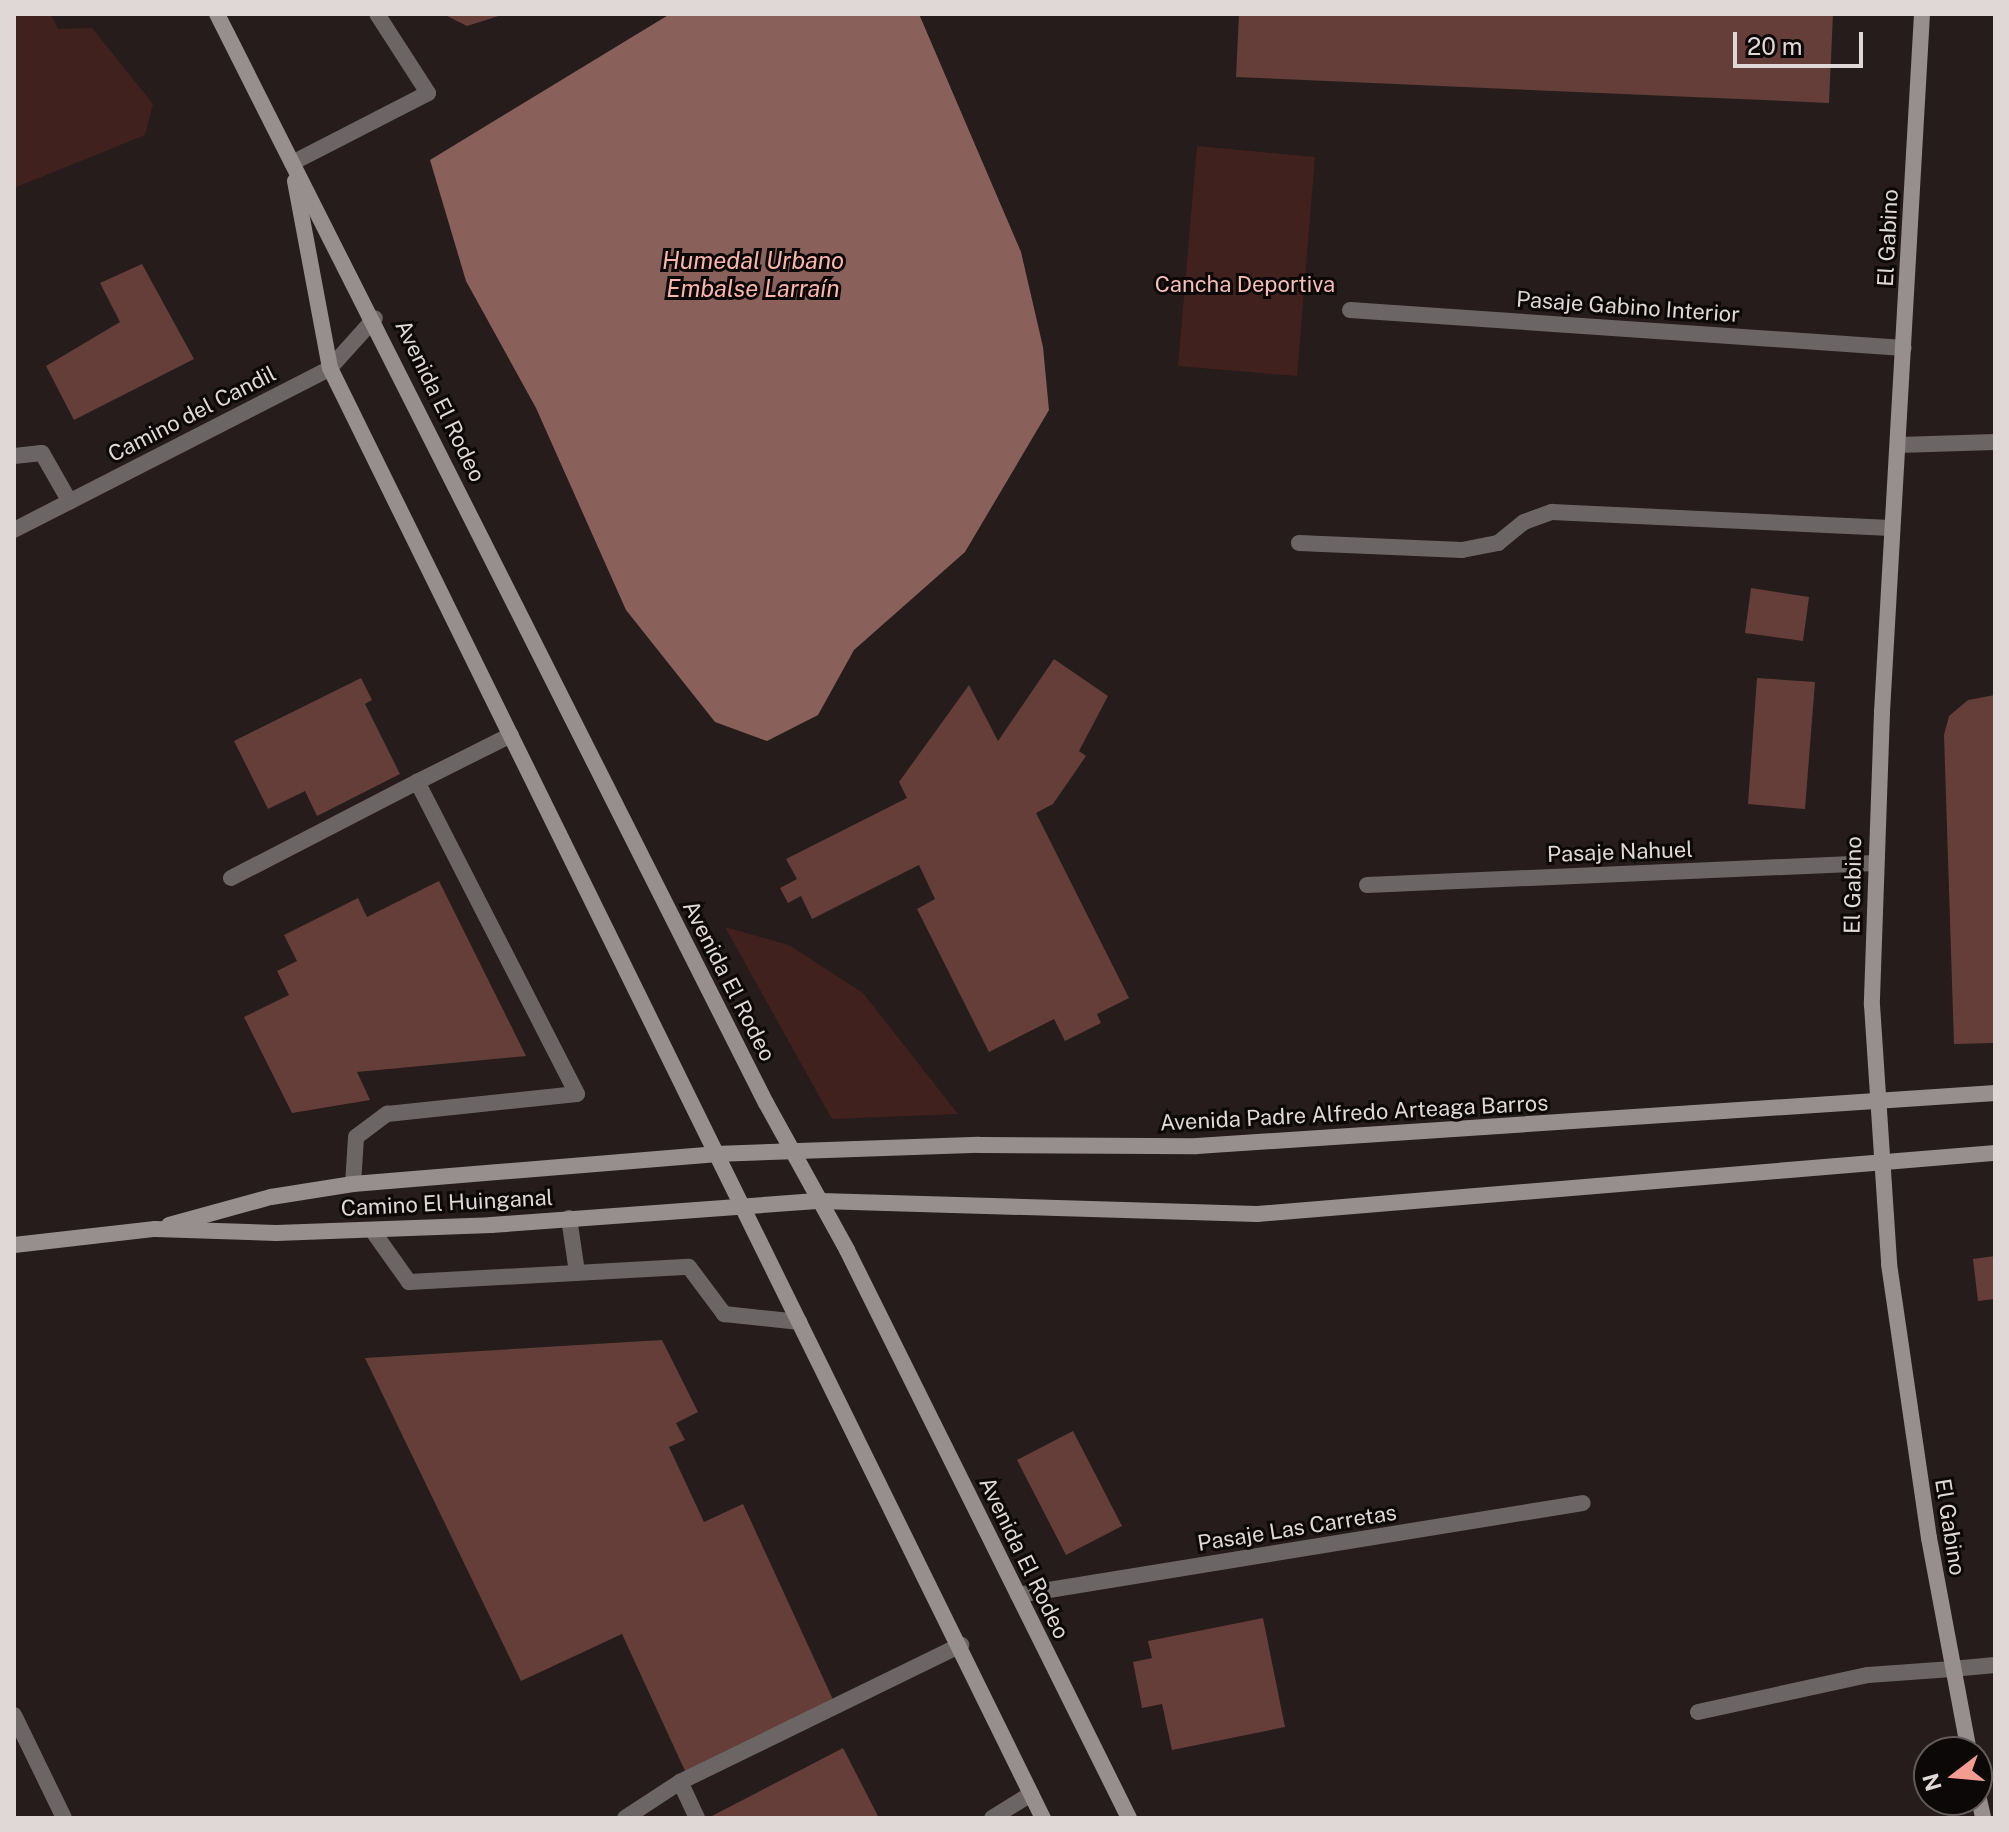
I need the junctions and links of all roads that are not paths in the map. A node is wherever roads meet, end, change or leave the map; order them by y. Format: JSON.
{"nodes":[{"id":1,"x":217,"y":14,"type":"edge"},
{"id":2,"x":377,"y":14,"type":"edge"},
{"id":3,"x":1922,"y":14,"type":"edge"},
{"id":4,"x":292,"y":163,"type":"junction"},
{"id":5,"x":1350,"y":310,"type":"dead end"},
{"id":6,"x":375,"y":318,"type":"junction"},
{"id":7,"x":1904,"y":348,"type":"junction"},
{"id":8,"x":330,"y":368,"type":"junction"},
{"id":9,"x":1995,"y":442,"type":"edge"},
{"id":10,"x":1898,"y":445,"type":"junction"},
{"id":11,"x":14,"y":456,"type":"edge"},
{"id":12,"x":70,"y":502,"type":"junction"},
{"id":13,"x":1891,"y":528,"type":"junction"},
{"id":14,"x":14,"y":530,"type":"edge"},
{"id":15,"x":1299,"y":543,"type":"dead end"},
{"id":16,"x":511,"y":735,"type":"junction"},
{"id":17,"x":417,"y":782,"type":"junction"},
{"id":18,"x":1875,"y":863,"type":"junction"},
{"id":19,"x":231,"y":878,"type":"dead end"},
{"id":20,"x":1367,"y":885,"type":"dead end"},
{"id":21,"x":1995,"y":1093,"type":"edge"},
{"id":22,"x":1875,"y":1102,"type":"junction"},
{"id":23,"x":792,"y":1151,"type":"junction"},
{"id":24,"x":1995,"y":1153,"type":"edge"},
{"id":25,"x":715,"y":1154,"type":"junction"},
{"id":26,"x":1881,"y":1163,"type":"junction"},
{"id":27,"x":353,"y":1184,"type":"junction"},
{"id":28,"x":820,"y":1201,"type":"junction"},
{"id":29,"x":740,"y":1205,"type":"junction"},
{"id":30,"x":569,"y":1218,"type":"junction"},
{"id":31,"x":155,"y":1229,"type":"junction"},
{"id":32,"x":372,"y":1230,"type":"junction"},
{"id":33,"x":14,"y":1245,"type":"edge"},
{"id":34,"x":577,"y":1272,"type":"junction"},
{"id":35,"x":800,"y":1322,"type":"junction"},
{"id":36,"x":1583,"y":1503,"type":"dead end"},
{"id":37,"x":1018,"y":1595,"type":"junction"},
{"id":38,"x":961,"y":1645,"type":"junction"},
{"id":39,"x":1995,"y":1665,"type":"edge"},
{"id":40,"x":1952,"y":1669,"type":"junction"},
{"id":41,"x":1698,"y":1712,"type":"dead end"},
{"id":42,"x":14,"y":1715,"type":"edge"},
{"id":43,"x":1966,"y":1736,"type":"edge"},
{"id":44,"x":680,"y":1782,"type":"junction"},
{"id":45,"x":1031,"y":1794,"type":"junction"},
{"id":46,"x":64,"y":1818,"type":"edge"},
{"id":47,"x":625,"y":1818,"type":"edge"},
{"id":48,"x":697,"y":1818,"type":"edge"},
{"id":49,"x":992,"y":1818,"type":"edge"},
{"id":50,"x":1043,"y":1818,"type":"edge"},
{"id":51,"x":1129,"y":1818,"type":"edge"}],
"edges":[{"from":1,"to":4,"type":"main road","name":"Avenida El Rodeo"},
{"from":2,"to":4,"type":"street"},
{"from":3,"to":7,"type":"main road","name":"El Gabino"},
{"from":4,"to":6,"type":"main road","name":"Avenida El Rodeo"},
{"from":4,"to":8,"type":"main road","name":"Avenida El Rodeo"},
{"from":5,"to":7,"type":"street","name":"Pasaje Gabino Interior"},
{"from":6,"to":8,"type":"street","name":"Camino del Candil"},
{"from":6,"to":23,"type":"main road","name":"Avenida El Rodeo"},
{"from":7,"to":10,"type":"main road","name":"El Gabino"},
{"from":8,"to":12,"type":"street","name":"Camino del Candil"},
{"from":8,"to":16,"type":"main road","name":"Avenida El Rodeo"},
{"from":9,"to":10,"type":"street"},
{"from":10,"to":13,"type":"main road","name":"El Gabino"},
{"from":11,"to":12,"type":"street"},
{"from":12,"to":14,"type":"street","name":"Camino del Candil"},
{"from":13,"to":15,"type":"street"},
{"from":13,"to":18,"type":"main road","name":"El Gabino"},
{"from":16,"to":17,"type":"street"},
{"from":16,"to":25,"type":"main road","name":"Avenida El Rodeo"},
{"from":17,"to":19,"type":"street"},
{"from":17,"to":27,"type":"street"},
{"from":18,"to":20,"type":"street","name":"Pasaje Nahuel"},
{"from":18,"to":22,"type":"main road","name":"El Gabino"},
{"from":21,"to":22,"type":"main road","name":"Avenida Padre Alfredo Arteaga Barros"},
{"from":22,"to":23,"type":"main road","name":"Avenida Padre Alfredo Arteaga Barros"},
{"from":22,"to":26,"type":"main road","name":"El Gabino"},
{"from":23,"to":25,"type":"main road","name":"Avenida Padre Alfredo Arteaga Barros"},
{"from":23,"to":28,"type":"main road","name":"Avenida El Rodeo"},
{"from":24,"to":26,"type":"main road"},
{"from":25,"to":27,"type":"main road","name":"Camino El Huinganal"},
{"from":25,"to":29,"type":"main road","name":"Avenida El Rodeo"},
{"from":26,"to":28,"type":"main road"},
{"from":26,"to":40,"type":"main road","name":"El Gabino"},
{"from":27,"to":31,"type":"main road","name":"Camino El Huinganal"},
{"from":28,"to":29,"type":"main road"},
{"from":28,"to":37,"type":"main road","name":"Avenida El Rodeo"},
{"from":29,"to":30,"type":"main road","name":"Camino El Huinganal"},
{"from":29,"to":35,"type":"main road","name":"Avenida El Rodeo"},
{"from":30,"to":32,"type":"main road","name":"Camino El Huinganal"},
{"from":30,"to":34,"type":"street"},
{"from":31,"to":32,"type":"main road","name":"Camino El Huinganal"},
{"from":31,"to":33,"type":"main road","name":"Camino El Huinganal"},
{"from":32,"to":34,"type":"street"},
{"from":34,"to":35,"type":"street"},
{"from":35,"to":38,"type":"main road","name":"Avenida El Rodeo"},
{"from":36,"to":37,"type":"street","name":"Pasaje Las Carretas"},
{"from":37,"to":51,"type":"main road","name":"Avenida El Rodeo"},
{"from":38,"to":44,"type":"street"},
{"from":38,"to":45,"type":"main road","name":"Avenida El Rodeo"},
{"from":39,"to":40,"type":"street"},
{"from":40,"to":41,"type":"street"},
{"from":40,"to":43,"type":"main road","name":"El Gabino"},
{"from":42,"to":46,"type":"street"},
{"from":44,"to":47,"type":"street"},
{"from":44,"to":48,"type":"street"},
{"from":45,"to":49,"type":"street"},
{"from":45,"to":50,"type":"main road","name":"Avenida El Rodeo"}]}
